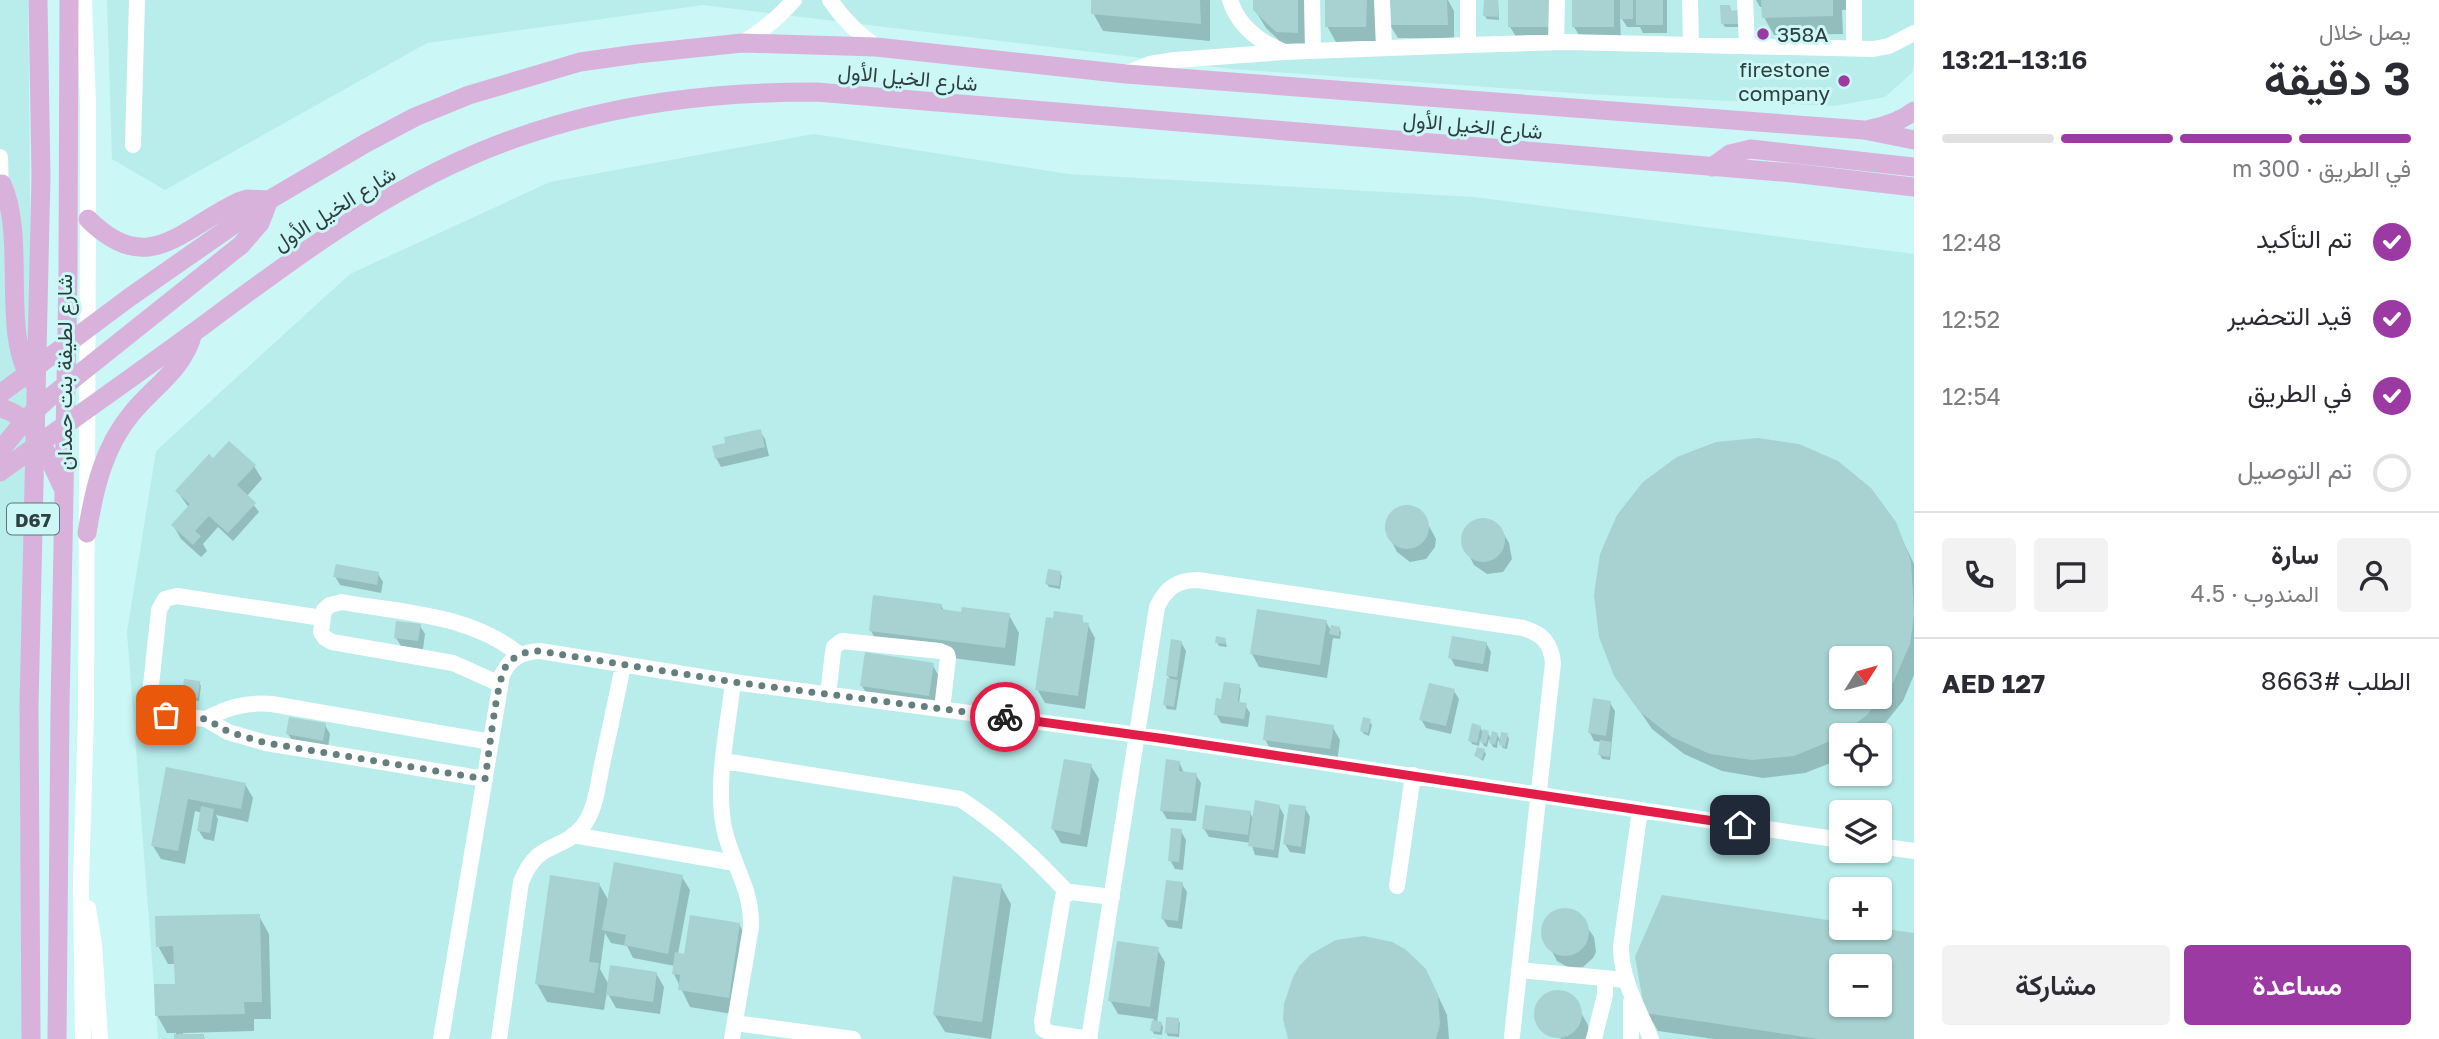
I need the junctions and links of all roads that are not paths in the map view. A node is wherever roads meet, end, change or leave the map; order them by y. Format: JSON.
{"nodes":[{"id":1,"x":38,"y":0,"type":"edge"},
{"id":2,"x":69,"y":0,"type":"edge"},
{"id":3,"x":84,"y":0,"type":"edge"},
{"id":4,"x":138,"y":0,"type":"edge"},
{"id":5,"x":794,"y":0,"type":"edge"},
{"id":6,"x":830,"y":0,"type":"edge"},
{"id":7,"x":1230,"y":0,"type":"edge"},
{"id":8,"x":1312,"y":0,"type":"edge"},
{"id":9,"x":1382,"y":0,"type":"edge"},
{"id":10,"x":1468,"y":0,"type":"edge"},
{"id":11,"x":1557,"y":0,"type":"edge"},
{"id":12,"x":1690,"y":0,"type":"edge"},
{"id":13,"x":1745,"y":0,"type":"edge"},
{"id":14,"x":1854,"y":0,"type":"edge"},
{"id":15,"x":1914,"y":33,"type":"edge"},
{"id":16,"x":742,"y":43,"type":"junction"},
{"id":17,"x":1556,"y":43,"type":"junction"},
{"id":18,"x":1691,"y":44,"type":"junction"},
{"id":19,"x":1468,"y":45,"type":"junction"},
{"id":20,"x":1747,"y":45,"type":"junction"},
{"id":21,"x":876,"y":47,"type":"junction"},
{"id":22,"x":1384,"y":48,"type":"junction"},
{"id":23,"x":1854,"y":48,"type":"junction"},
{"id":24,"x":1313,"y":51,"type":"junction"},
{"id":25,"x":1284,"y":52,"type":"junction"},
{"id":26,"x":1126,"y":74,"type":"junction"},
{"id":27,"x":1914,"y":111,"type":"edge"},
{"id":28,"x":1864,"y":130,"type":"junction"},
{"id":29,"x":1914,"y":140,"type":"edge"},
{"id":30,"x":132,"y":145,"type":"dead end"},
{"id":31,"x":0,"y":157,"type":"edge"},
{"id":32,"x":1712,"y":167,"type":"junction"},
{"id":33,"x":1914,"y":167,"type":"edge"},
{"id":34,"x":1914,"y":187,"type":"edge"},
{"id":35,"x":1,"y":191,"type":"edge"},
{"id":36,"x":269,"y":200,"type":"junction"},
{"id":37,"x":88,"y":219,"type":"junction"},
{"id":38,"x":88,"y":328,"type":"junction"},
{"id":39,"x":193,"y":333,"type":"junction"},
{"id":40,"x":87,"y":367,"type":"junction"},
{"id":41,"x":27,"y":373,"type":"junction"},
{"id":42,"x":0,"y":394,"type":"edge"},
{"id":43,"x":44,"y":397,"type":"junction"},
{"id":44,"x":0,"y":408,"type":"edge"},
{"id":45,"x":86,"y":411,"type":"junction"},
{"id":46,"x":22,"y":418,"type":"junction"},
{"id":47,"x":0,"y":431,"type":"edge"},
{"id":48,"x":40,"y":442,"type":"junction"},
{"id":49,"x":0,"y":451,"type":"edge"},
{"id":50,"x":0,"y":472,"type":"edge"},
{"id":51,"x":87,"y":533,"type":"junction"},
{"id":52,"x":322,"y":618,"type":"junction"},
{"id":53,"x":520,"y":655,"type":"junction"},
{"id":54,"x":623,"y":665,"type":"junction"},
{"id":55,"x":733,"y":682,"type":"junction"},
{"id":56,"x":500,"y":684,"type":"junction"},
{"id":57,"x":828,"y":695,"type":"junction"},
{"id":58,"x":942,"y":709,"type":"junction"},
{"id":59,"x":206,"y":719,"type":"junction"},
{"id":60,"x":1138,"y":735,"type":"junction"},
{"id":61,"x":491,"y":742,"type":"junction"},
{"id":62,"x":724,"y":761,"type":"junction"},
{"id":63,"x":1413,"y":775,"type":"junction"},
{"id":64,"x":485,"y":779,"type":"junction"},
{"id":65,"x":1538,"y":794,"type":"junction"},
{"id":66,"x":1640,"y":810,"type":"junction"},
{"id":67,"x":573,"y":835,"type":"junction"},
{"id":68,"x":1829,"y":838,"type":"edge"},
{"id":69,"x":1892,"y":848,"type":"edge"},
{"id":70,"x":1914,"y":851,"type":"edge"},
{"id":71,"x":735,"y":863,"type":"junction"},
{"id":72,"x":81,"y":886,"type":"junction"},
{"id":73,"x":1397,"y":886,"type":"dead end"},
{"id":74,"x":1068,"y":893,"type":"junction"},
{"id":75,"x":1112,"y":897,"type":"junction"},
{"id":76,"x":1519,"y":970,"type":"junction"},
{"id":77,"x":1605,"y":978,"type":"junction"},
{"id":78,"x":1625,"y":980,"type":"junction"},
{"id":79,"x":1630,"y":996,"type":"junction"},
{"id":80,"x":734,"y":1031,"type":"edge"},
{"id":81,"x":1512,"y":1036,"type":"dead end"},
{"id":82,"x":31,"y":1039,"type":"edge"},
{"id":83,"x":57,"y":1039,"type":"edge"},
{"id":84,"x":83,"y":1039,"type":"edge"},
{"id":85,"x":100,"y":1039,"type":"edge"},
{"id":86,"x":441,"y":1039,"type":"edge"},
{"id":87,"x":499,"y":1039,"type":"edge"},
{"id":88,"x":853,"y":1039,"type":"edge"},
{"id":89,"x":1090,"y":1039,"type":"edge"},
{"id":90,"x":1594,"y":1039,"type":"edge"},
{"id":91,"x":1631,"y":1039,"type":"edge"},
{"id":92,"x":1651,"y":1039,"type":"edge"}],
"edges":[{"from":1,"to":82,"type":"main road","name":"شارع لطيفة بنت حمدان","number":"D67"},
{"from":2,"to":83,"type":"main road","name":"شارع لطيفة بنت حمدان","number":"D67"},
{"from":3,"to":37,"type":"street","name":"شارع لطيفة بنت حمدان","number":"D67"},
{"from":4,"to":30,"type":"street"},
{"from":5,"to":16,"type":"street"},
{"from":6,"to":21,"type":"street"},
{"from":7,"to":25,"type":"street"},
{"from":8,"to":24,"type":"street"},
{"from":9,"to":22,"type":"street"},
{"from":10,"to":19,"type":"street"},
{"from":11,"to":17,"type":"street"},
{"from":12,"to":18,"type":"street"},
{"from":13,"to":20,"type":"street"},
{"from":14,"to":23,"type":"street"},
{"from":15,"to":23,"type":"street"},
{"from":16,"to":21,"type":"main road","name":"شارع الخيل الأول"},
{"from":16,"to":36,"type":"main road","name":"شارع الخيل الأول"},
{"from":17,"to":18,"type":"street"},
{"from":17,"to":19,"type":"street"},
{"from":18,"to":20,"type":"street"},
{"from":19,"to":22,"type":"street"},
{"from":20,"to":23,"type":"street"},
{"from":21,"to":26,"type":"main road","name":"شارع الخيل الأول"},
{"from":22,"to":24,"type":"street"},
{"from":24,"to":25,"type":"street"},
{"from":25,"to":26,"type":"street"},
{"from":26,"to":28,"type":"main road","name":"شارع الخيل الأول"},
{"from":27,"to":28,"type":"main road"},
{"from":28,"to":29,"type":"main road","name":"شارع الخيل الأول"},
{"from":31,"to":35,"type":"street"},
{"from":32,"to":33,"type":"main road"},
{"from":32,"to":34,"type":"main road","name":"شارع الخيل الأول"},
{"from":32,"to":39,"type":"main road","name":"شارع الخيل الأول"},
{"from":35,"to":41,"type":"main road"},
{"from":36,"to":37,"type":"main road"},
{"from":36,"to":38,"type":"main road","name":"شارع الخيل الأول"},
{"from":36,"to":40,"type":"main road"},
{"from":37,"to":38,"type":"street","name":"شارع لطيفة بنت حمدان","number":"D67"},
{"from":38,"to":40,"type":"street","name":"شارع لطيفة بنت حمدان","number":"D67"},
{"from":38,"to":41,"type":"main road","name":"شارع الخيل الأول"},
{"from":38,"to":43,"type":"main road"},
{"from":39,"to":45,"type":"main road","name":"شارع الخيل الأول"},
{"from":39,"to":51,"type":"main road"},
{"from":40,"to":43,"type":"main road"},
{"from":40,"to":45,"type":"street","name":"شارع لطيفة بنت حمدان","number":"D67"},
{"from":41,"to":42,"type":"main road","name":"شارع الخيل الأول"},
{"from":41,"to":43,"type":"main road"},
{"from":43,"to":45,"type":"main road"},
{"from":43,"to":46,"type":"main road"},
{"from":44,"to":46,"type":"main road"},
{"from":45,"to":48,"type":"main road","name":"شارع الخيل الأول"},
{"from":45,"to":51,"type":"street","name":"شارع لطيفة بنت حمدان","number":"D67"},
{"from":46,"to":47,"type":"main road"},
{"from":46,"to":48,"type":"main road"},
{"from":46,"to":49,"type":"main road"},
{"from":48,"to":50,"type":"main road","name":"شارع الخيل الأول"},
{"from":48,"to":51,"type":"main road"},
{"from":51,"to":72,"type":"street","name":"شارع لطيفة بنت حمدان","number":"D67"},
{"from":52,"to":53,"type":"street"},
{"from":52,"to":56,"type":"street"},
{"from":52,"to":59,"type":"street"},
{"from":53,"to":54,"type":"street"},
{"from":53,"to":56,"type":"street"},
{"from":54,"to":55,"type":"street"},
{"from":54,"to":67,"type":"street"},
{"from":55,"to":57,"type":"street"},
{"from":55,"to":62,"type":"street"},
{"from":56,"to":61,"type":"street"},
{"from":57,"to":58,"type":"street"},
{"from":57,"to":58,"type":"street"},
{"from":58,"to":60,"type":"street"},
{"from":59,"to":61,"type":"street"},
{"from":59,"to":64,"type":"street"},
{"from":60,"to":63,"type":"street"},
{"from":60,"to":65,"type":"street"},
{"from":60,"to":75,"type":"street"},
{"from":61,"to":64,"type":"street"},
{"from":62,"to":71,"type":"street"},
{"from":62,"to":74,"type":"street"},
{"from":63,"to":65,"type":"street"},
{"from":63,"to":73,"type":"street"},
{"from":64,"to":86,"type":"street"},
{"from":65,"to":66,"type":"street"},
{"from":65,"to":76,"type":"street"},
{"from":66,"to":68,"type":"street"},
{"from":66,"to":78,"type":"street"},
{"from":67,"to":71,"type":"street"},
{"from":67,"to":87,"type":"street"},
{"from":69,"to":70,"type":"street"},
{"from":71,"to":80,"type":"street"},
{"from":72,"to":84,"type":"street","name":"شارع لطيفة بنت حمدان","number":"D67"},
{"from":72,"to":85,"type":"street"},
{"from":74,"to":75,"type":"street"},
{"from":74,"to":89,"type":"street"},
{"from":75,"to":89,"type":"street"},
{"from":76,"to":77,"type":"street"},
{"from":76,"to":81,"type":"street"},
{"from":77,"to":78,"type":"street"},
{"from":77,"to":90,"type":"street"},
{"from":78,"to":79,"type":"street"},
{"from":79,"to":91,"type":"street"},
{"from":79,"to":92,"type":"street"},
{"from":80,"to":88,"type":"street"}]}
